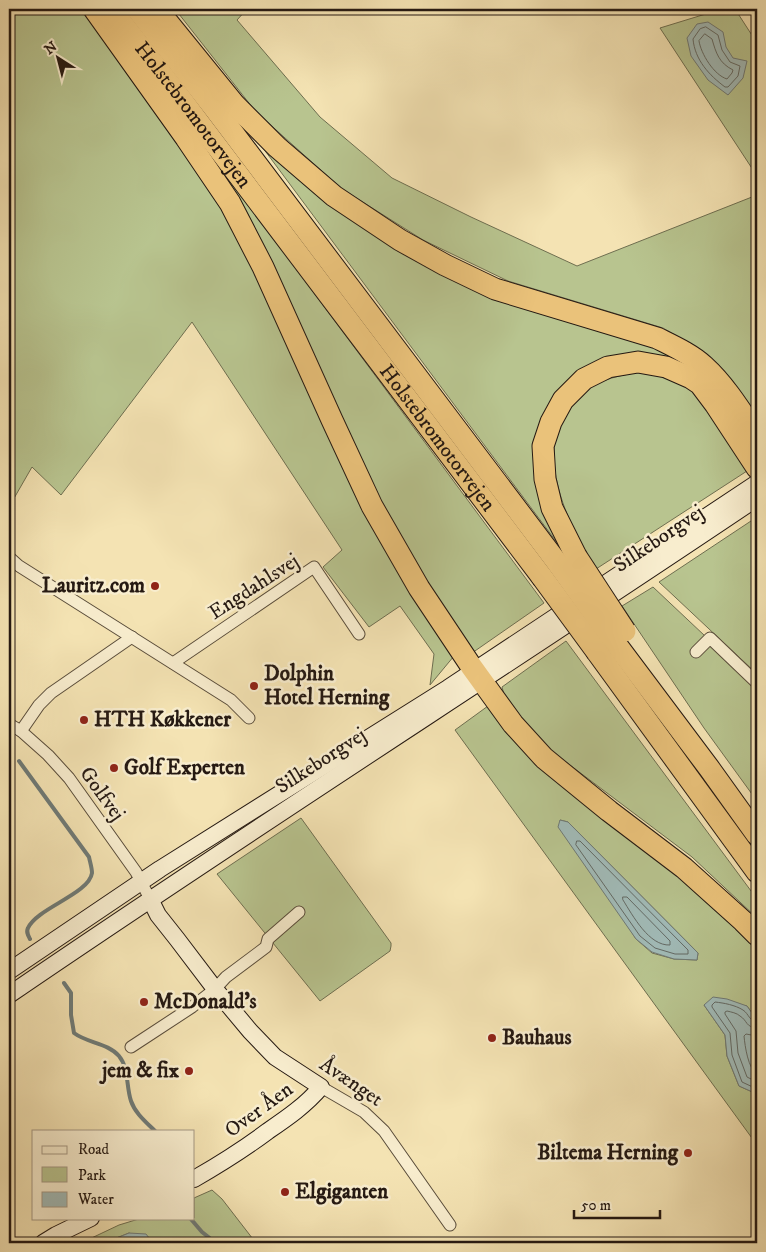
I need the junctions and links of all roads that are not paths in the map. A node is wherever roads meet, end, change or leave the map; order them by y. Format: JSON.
{"nodes":[{"id":1,"x":94,"y":9,"type":"edge"},
{"id":2,"x":111,"y":9,"type":"edge"},
{"id":3,"x":137,"y":9,"type":"edge"},
{"id":4,"x":157,"y":9,"type":"edge"},
{"id":5,"x":757,"y":435,"type":"edge"},
{"id":6,"x":757,"y":468,"type":"edge"},
{"id":7,"x":757,"y":483,"type":"edge"},
{"id":8,"x":757,"y":498,"type":"edge"},
{"id":9,"x":9,"y":557,"type":"edge"},
{"id":10,"x":559,"y":566,"type":"junction"},
{"id":11,"x":359,"y":634,"type":"dead end"},
{"id":12,"x":132,"y":637,"type":"junction"},
{"id":13,"x":612,"y":641,"type":"junction"},
{"id":14,"x":696,"y":652,"type":"dead end"},
{"id":15,"x":173,"y":663,"type":"junction"},
{"id":16,"x":478,"y":675,"type":"junction"},
{"id":17,"x":757,"y":682,"type":"edge"},
{"id":18,"x":249,"y":718,"type":"dead end"},
{"id":19,"x":9,"y":724,"type":"edge"},
{"id":20,"x":21,"y":731,"type":"junction"},
{"id":21,"x":757,"y":835,"type":"edge"},
{"id":22,"x":757,"y":872,"type":"edge"},
{"id":23,"x":141,"y":882,"type":"junction"},
{"id":24,"x":150,"y":899,"type":"junction"},
{"id":25,"x":300,"y":912,"type":"dead end"},
{"id":26,"x":757,"y":935,"type":"edge"},
{"id":27,"x":9,"y":971,"type":"edge"},
{"id":28,"x":214,"y":989,"type":"junction"},
{"id":29,"x":9,"y":995,"type":"edge"},
{"id":30,"x":131,"y":1047,"type":"dead end"},
{"id":31,"x":322,"y":1087,"type":"junction"},
{"id":32,"x":195,"y":1178,"type":"edge"},
{"id":33,"x":87,"y":1220,"type":"edge"},
{"id":34,"x":450,"y":1224,"type":"dead end"},
{"id":35,"x":43,"y":1243,"type":"edge"}],
"edges":[{"from":1,"to":16,"type":"highway"},
{"from":2,"to":10,"type":"highway","name":"Holstebromotorvejen"},
{"from":3,"to":10,"type":"highway","name":"Holstebromotorvejen"},
{"from":4,"to":5,"type":"highway"},
{"from":6,"to":10,"type":"highway"},
{"from":7,"to":16,"type":"main road","name":"Silkeborgvej"},
{"from":8,"to":16,"type":"main road","name":"Silkeborgvej"},
{"from":9,"to":12,"type":"street"},
{"from":10,"to":13,"type":"highway","bridge":true},
{"from":10,"to":13,"type":"highway","name":"Holstebromotorvejen","bridge":true},
{"from":11,"to":15,"type":"street","name":"Engdahlsvej"},
{"from":12,"to":15,"type":"street"},
{"from":12,"to":20,"type":"street"},
{"from":13,"to":21,"type":"highway"},
{"from":13,"to":22,"type":"highway","name":"Holstebromotorvejen"},
{"from":14,"to":17,"type":"street"},
{"from":15,"to":18,"type":"street"},
{"from":16,"to":23,"type":"main road","name":"Silkeborgvej"},
{"from":16,"to":24,"type":"main road","name":"Silkeborgvej"},
{"from":16,"to":26,"type":"highway"},
{"from":19,"to":20,"type":"street","name":"Golfvej"},
{"from":20,"to":23,"type":"street","name":"Golfvej"},
{"from":23,"to":24,"type":"street","name":"Golfvej"},
{"from":23,"to":27,"type":"main road","name":"Silkeborgvej"},
{"from":24,"to":28,"type":"main road","name":"Åvænget"},
{"from":24,"to":29,"type":"main road","name":"Silkeborgvej"},
{"from":25,"to":28,"type":"street"},
{"from":28,"to":30,"type":"street"},
{"from":28,"to":31,"type":"main road","name":"Åvænget"},
{"from":31,"to":32,"type":"main road","name":"Over Åen"},
{"from":31,"to":34,"type":"street","name":"Åvænget"},
{"from":33,"to":35,"type":"main road"}]}
